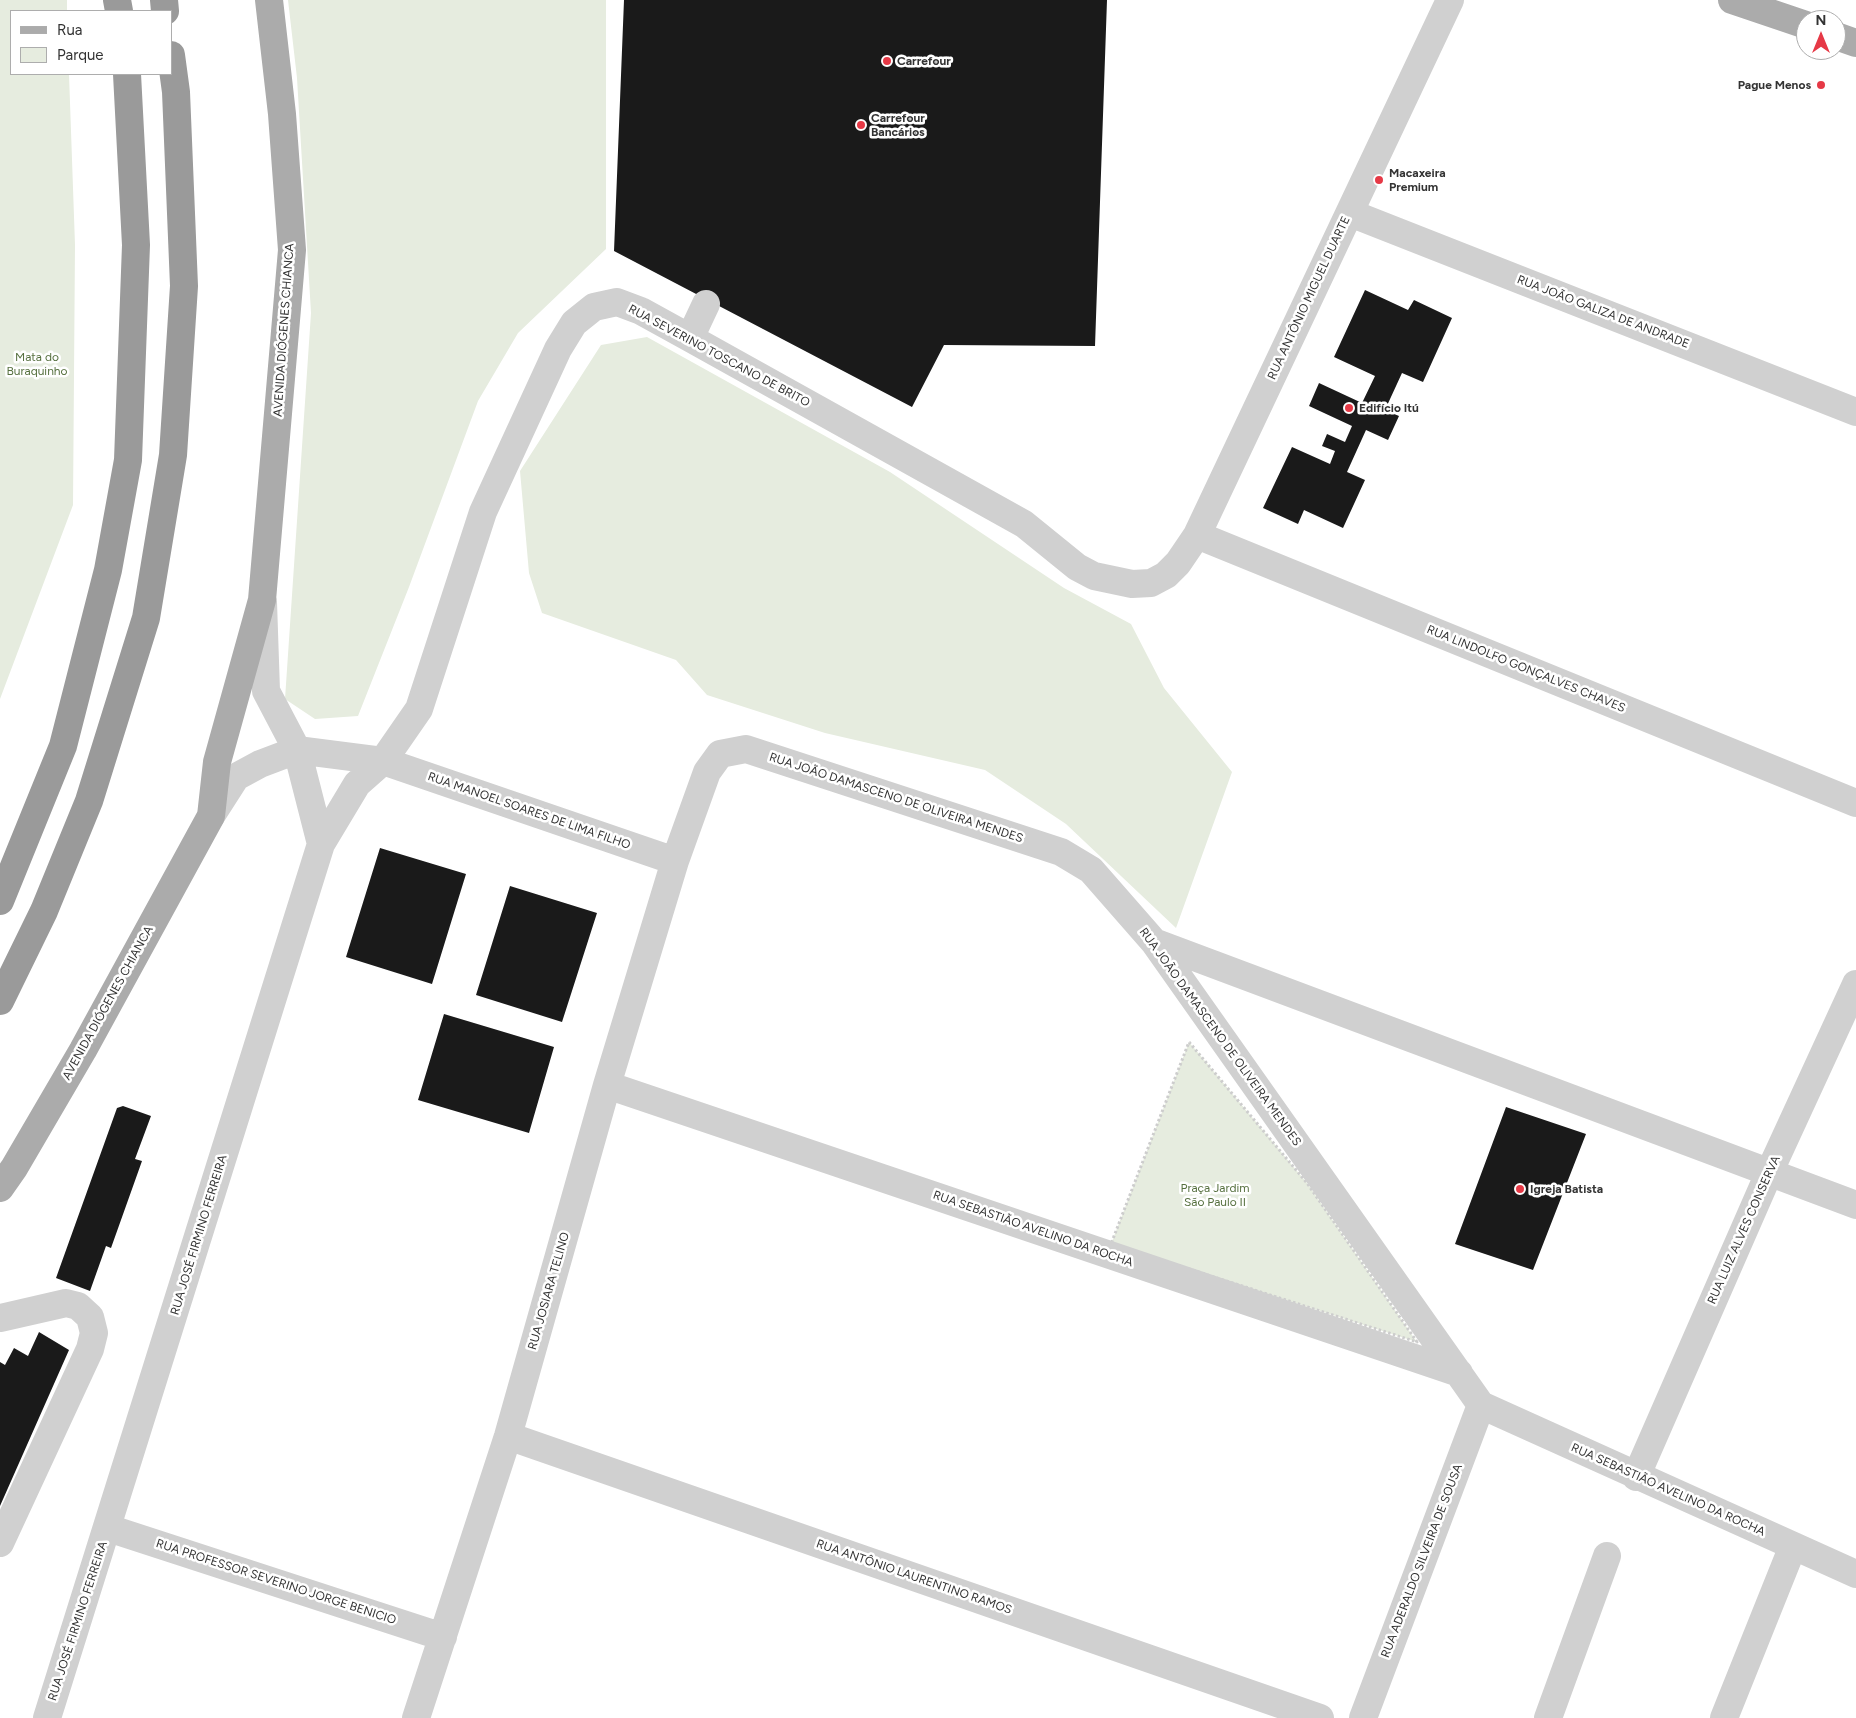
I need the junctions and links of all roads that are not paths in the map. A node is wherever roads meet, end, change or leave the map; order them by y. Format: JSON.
{"nodes":[{"id":1,"x":268,"y":0,"type":"edge"},
{"id":2,"x":1450,"y":0,"type":"edge"},
{"id":3,"x":1732,"y":0,"type":"edge"},
{"id":4,"x":1796,"y":22,"type":"edge"},
{"id":5,"x":172,"y":62,"type":"edge"},
{"id":6,"x":127,"y":75,"type":"edge"},
{"id":7,"x":1350,"y":213,"type":"junction"},
{"id":8,"x":706,"y":304,"type":"dead end"},
{"id":9,"x":690,"y":338,"type":"junction"},
{"id":10,"x":1856,"y":412,"type":"edge"},
{"id":11,"x":1197,"y":535,"type":"junction"},
{"id":12,"x":1151,"y":583,"type":"joint"},
{"id":13,"x":262,"y":600,"type":"junction"},
{"id":14,"x":297,"y":750,"type":"junction"},
{"id":15,"x":383,"y":761,"type":"junction"},
{"id":16,"x":1856,"y":804,"type":"edge"},
{"id":17,"x":211,"y":816,"type":"junction"},
{"id":18,"x":321,"y":844,"type":"junction"},
{"id":19,"x":675,"y":861,"type":"junction"},
{"id":20,"x":0,"y":901,"type":"edge"},
{"id":21,"x":1154,"y":942,"type":"junction"},
{"id":22,"x":1856,"y":984,"type":"edge"},
{"id":23,"x":0,"y":1001,"type":"edge"},
{"id":24,"x":607,"y":1085,"type":"junction"},
{"id":25,"x":1769,"y":1173,"type":"junction"},
{"id":26,"x":0,"y":1188,"type":"edge"},
{"id":27,"x":1856,"y":1205,"type":"edge"},
{"id":28,"x":0,"y":1318,"type":"edge"},
{"id":29,"x":1459,"y":1373,"type":"junction"},
{"id":30,"x":1481,"y":1405,"type":"junction"},
{"id":31,"x":508,"y":1436,"type":"junction"},
{"id":32,"x":1636,"y":1476,"type":"junction"},
{"id":33,"x":108,"y":1528,"type":"junction"},
{"id":34,"x":0,"y":1543,"type":"edge"},
{"id":35,"x":1793,"y":1546,"type":"junction"},
{"id":36,"x":1607,"y":1556,"type":"dead end"},
{"id":37,"x":1856,"y":1574,"type":"edge"},
{"id":38,"x":443,"y":1637,"type":"junction"},
{"id":39,"x":47,"y":1718,"type":"edge"},
{"id":40,"x":416,"y":1718,"type":"edge"},
{"id":41,"x":1320,"y":1718,"type":"edge"},
{"id":42,"x":1363,"y":1718,"type":"edge"},
{"id":43,"x":1548,"y":1718,"type":"edge"},
{"id":44,"x":1724,"y":1718,"type":"edge"}],
"edges":[{"from":1,"to":13,"type":"main road","name":"AVENIDA DIÓGENES CHIANCA"},
{"from":2,"to":7,"type":"street","name":"RUA ANTÔNIO MIGUEL DUARTE"},
{"from":3,"to":4,"type":"main road"},
{"from":5,"to":23,"type":"highway"},
{"from":6,"to":20,"type":"highway"},
{"from":7,"to":10,"type":"street","name":"RUA JOÃO GALIZA DE ANDRADE"},
{"from":7,"to":11,"type":"street","name":"RUA ANTÔNIO MIGUEL DUARTE"},
{"from":8,"to":9,"type":"street"},
{"from":9,"to":12,"type":"street","name":"RUA SEVERINO TOSCANO DE BRITO"},
{"from":9,"to":15,"type":"street","name":"RUA SEVERINO TOSCANO DE BRITO"},
{"from":11,"to":12,"type":"street","name":"RUA ANTÔNIO MIGUEL DUARTE"},
{"from":11,"to":16,"type":"street","name":"RUA LINDOLFO GONÇALVES CHAVES"},
{"from":13,"to":14,"type":"street","name":"AVENIDA DIÓGENES CHIANCA"},
{"from":13,"to":17,"type":"main road","name":"AVENIDA DIÓGENES CHIANCA"},
{"from":14,"to":15,"type":"street","name":"RUA MANOEL SOARES DE LIMA FILHO"},
{"from":14,"to":17,"type":"street","name":"AVENIDA DIÓGENES CHIANCA"},
{"from":14,"to":18,"type":"street"},
{"from":15,"to":18,"type":"street"},
{"from":15,"to":19,"type":"street","name":"RUA MANOEL SOARES DE LIMA FILHO"},
{"from":17,"to":26,"type":"main road","name":"AVENIDA DIÓGENES CHIANCA"},
{"from":18,"to":33,"type":"street","name":"RUA JOSÉ FIRMINO FERREIRA"},
{"from":19,"to":21,"type":"street","name":"RUA JOÃO DAMASCENO DE OLIVEIRA MENDES"},
{"from":19,"to":24,"type":"street","name":"RUA JOSIARA TELINO"},
{"from":21,"to":25,"type":"street"},
{"from":21,"to":29,"type":"street","name":"RUA JOÃO DAMASCENO DE OLIVEIRA MENDES"},
{"from":22,"to":25,"type":"street","name":"RUA LUIZ ALVES CONSERVA"},
{"from":24,"to":29,"type":"street","name":"RUA SEBASTIÃO AVELINO DA ROCHA"},
{"from":24,"to":31,"type":"street","name":"RUA JOSIARA TELINO"},
{"from":25,"to":27,"type":"street"},
{"from":25,"to":32,"type":"street","name":"RUA LUIZ ALVES CONSERVA"},
{"from":28,"to":34,"type":"street"},
{"from":29,"to":30,"type":"street","name":"RUA JOÃO DAMASCENO DE OLIVEIRA MENDES"},
{"from":30,"to":32,"type":"street","name":"RUA SEBASTIÃO AVELINO DA ROCHA"},
{"from":30,"to":42,"type":"street","name":"RUA ADERALDO SILVEIRA DE SOUSA"},
{"from":31,"to":38,"type":"street","name":"RUA JOSIARA TELINO"},
{"from":31,"to":41,"type":"street","name":"RUA ANTÔNIO LAURENTINO RAMOS"},
{"from":32,"to":35,"type":"street","name":"RUA SEBASTIÃO AVELINO DA ROCHA"},
{"from":33,"to":38,"type":"street","name":"RUA PROFESSOR SEVERINO JORGE BENICIO"},
{"from":33,"to":39,"type":"street","name":"RUA JOSÉ FIRMINO FERREIRA"},
{"from":35,"to":37,"type":"street","name":"RUA SEBASTIÃO AVELINO DA ROCHA"},
{"from":35,"to":44,"type":"street"},
{"from":36,"to":43,"type":"street"},
{"from":38,"to":40,"type":"street","name":"RUA JOSIARA TELINO"}]}
